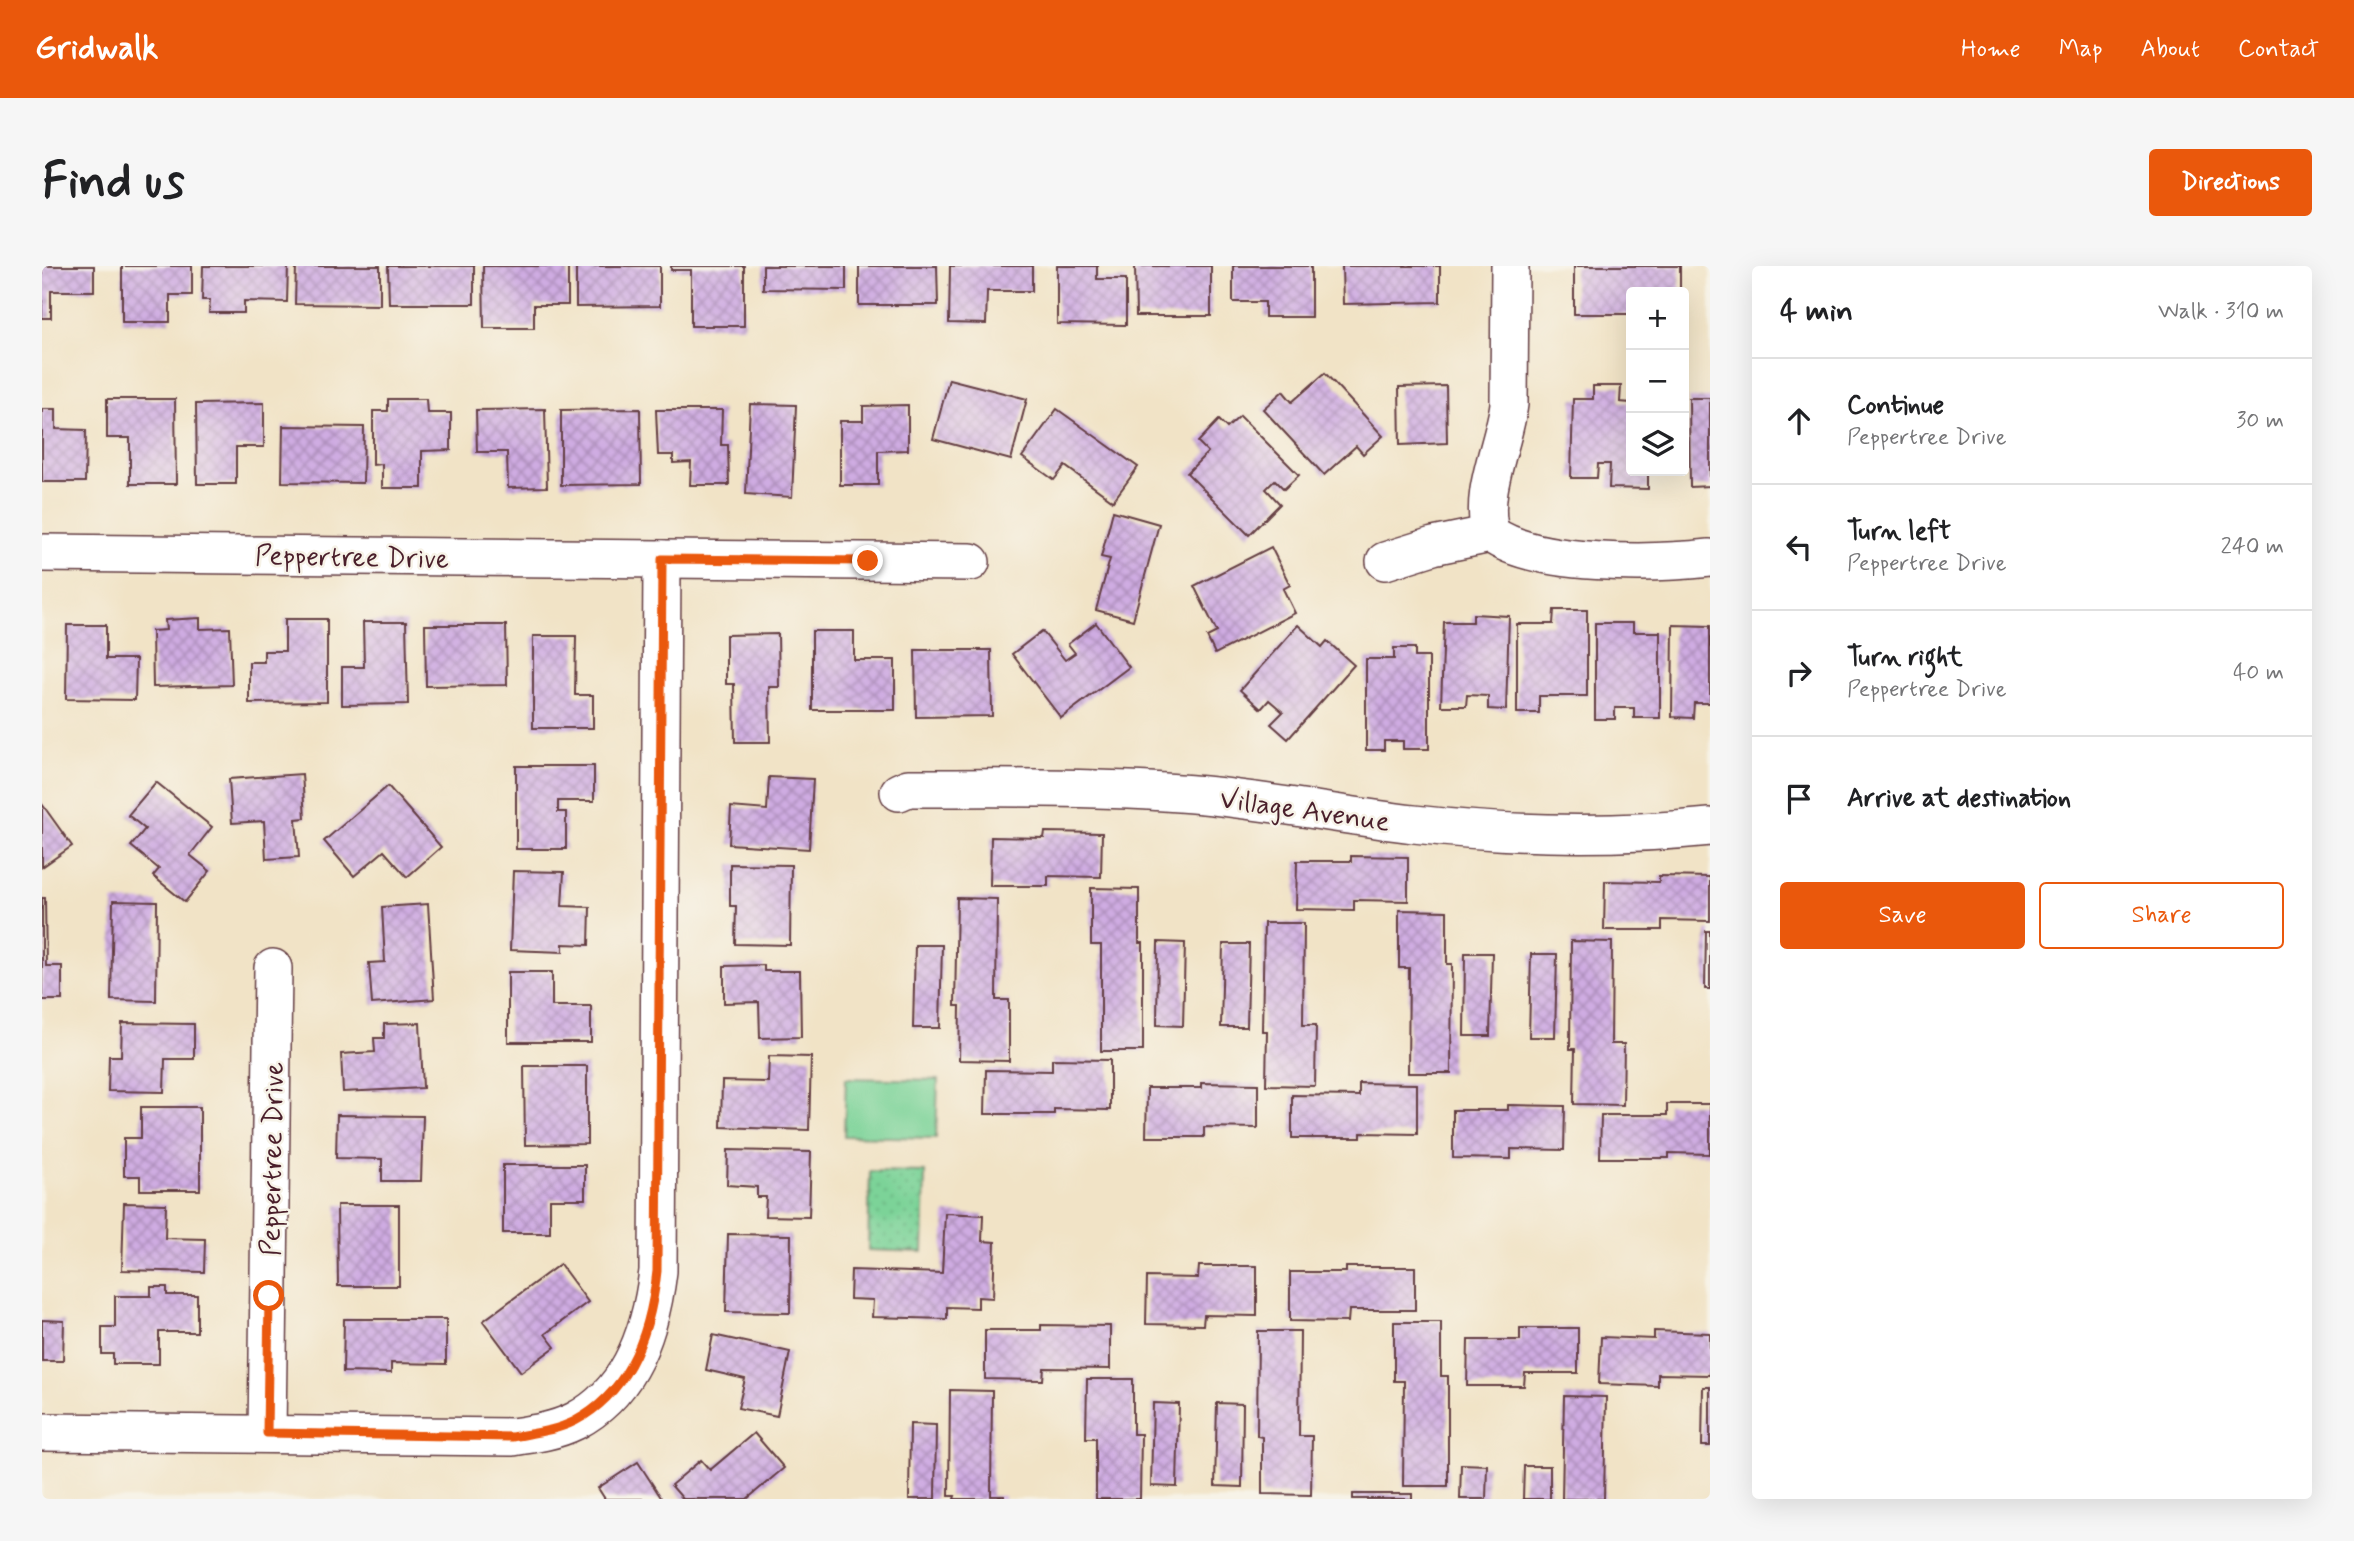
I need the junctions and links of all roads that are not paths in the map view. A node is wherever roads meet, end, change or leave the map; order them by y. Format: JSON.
{"nodes":[{"id":1,"x":1510,"y":266,"type":"edge"},
{"id":2,"x":1491,"y":534,"type":"junction"},
{"id":3,"x":42,"y":553,"type":"edge"},
{"id":4,"x":1710,"y":558,"type":"edge"},
{"id":5,"x":662,"y":559,"type":"junction"},
{"id":6,"x":1385,"y":561,"type":"dead end"},
{"id":7,"x":971,"y":562,"type":"dead end"},
{"id":8,"x":900,"y":792,"type":"dead end"},
{"id":9,"x":1710,"y":827,"type":"edge"},
{"id":10,"x":273,"y":968,"type":"dead end"},
{"id":11,"x":42,"y":1432,"type":"edge"},
{"id":12,"x":267,"y":1433,"type":"junction"}],
"edges":[{"from":1,"to":2,"type":"street"},
{"from":2,"to":4,"type":"street"},
{"from":2,"to":6,"type":"street"},
{"from":3,"to":5,"type":"street","name":"Peppertree Drive"},
{"from":5,"to":7,"type":"street","name":"Peppertree Drive"},
{"from":5,"to":12,"type":"street"},
{"from":8,"to":9,"type":"street","name":"Village Avenue"},
{"from":10,"to":12,"type":"street","name":"Peppertree Drive"},
{"from":11,"to":12,"type":"street"}]}
